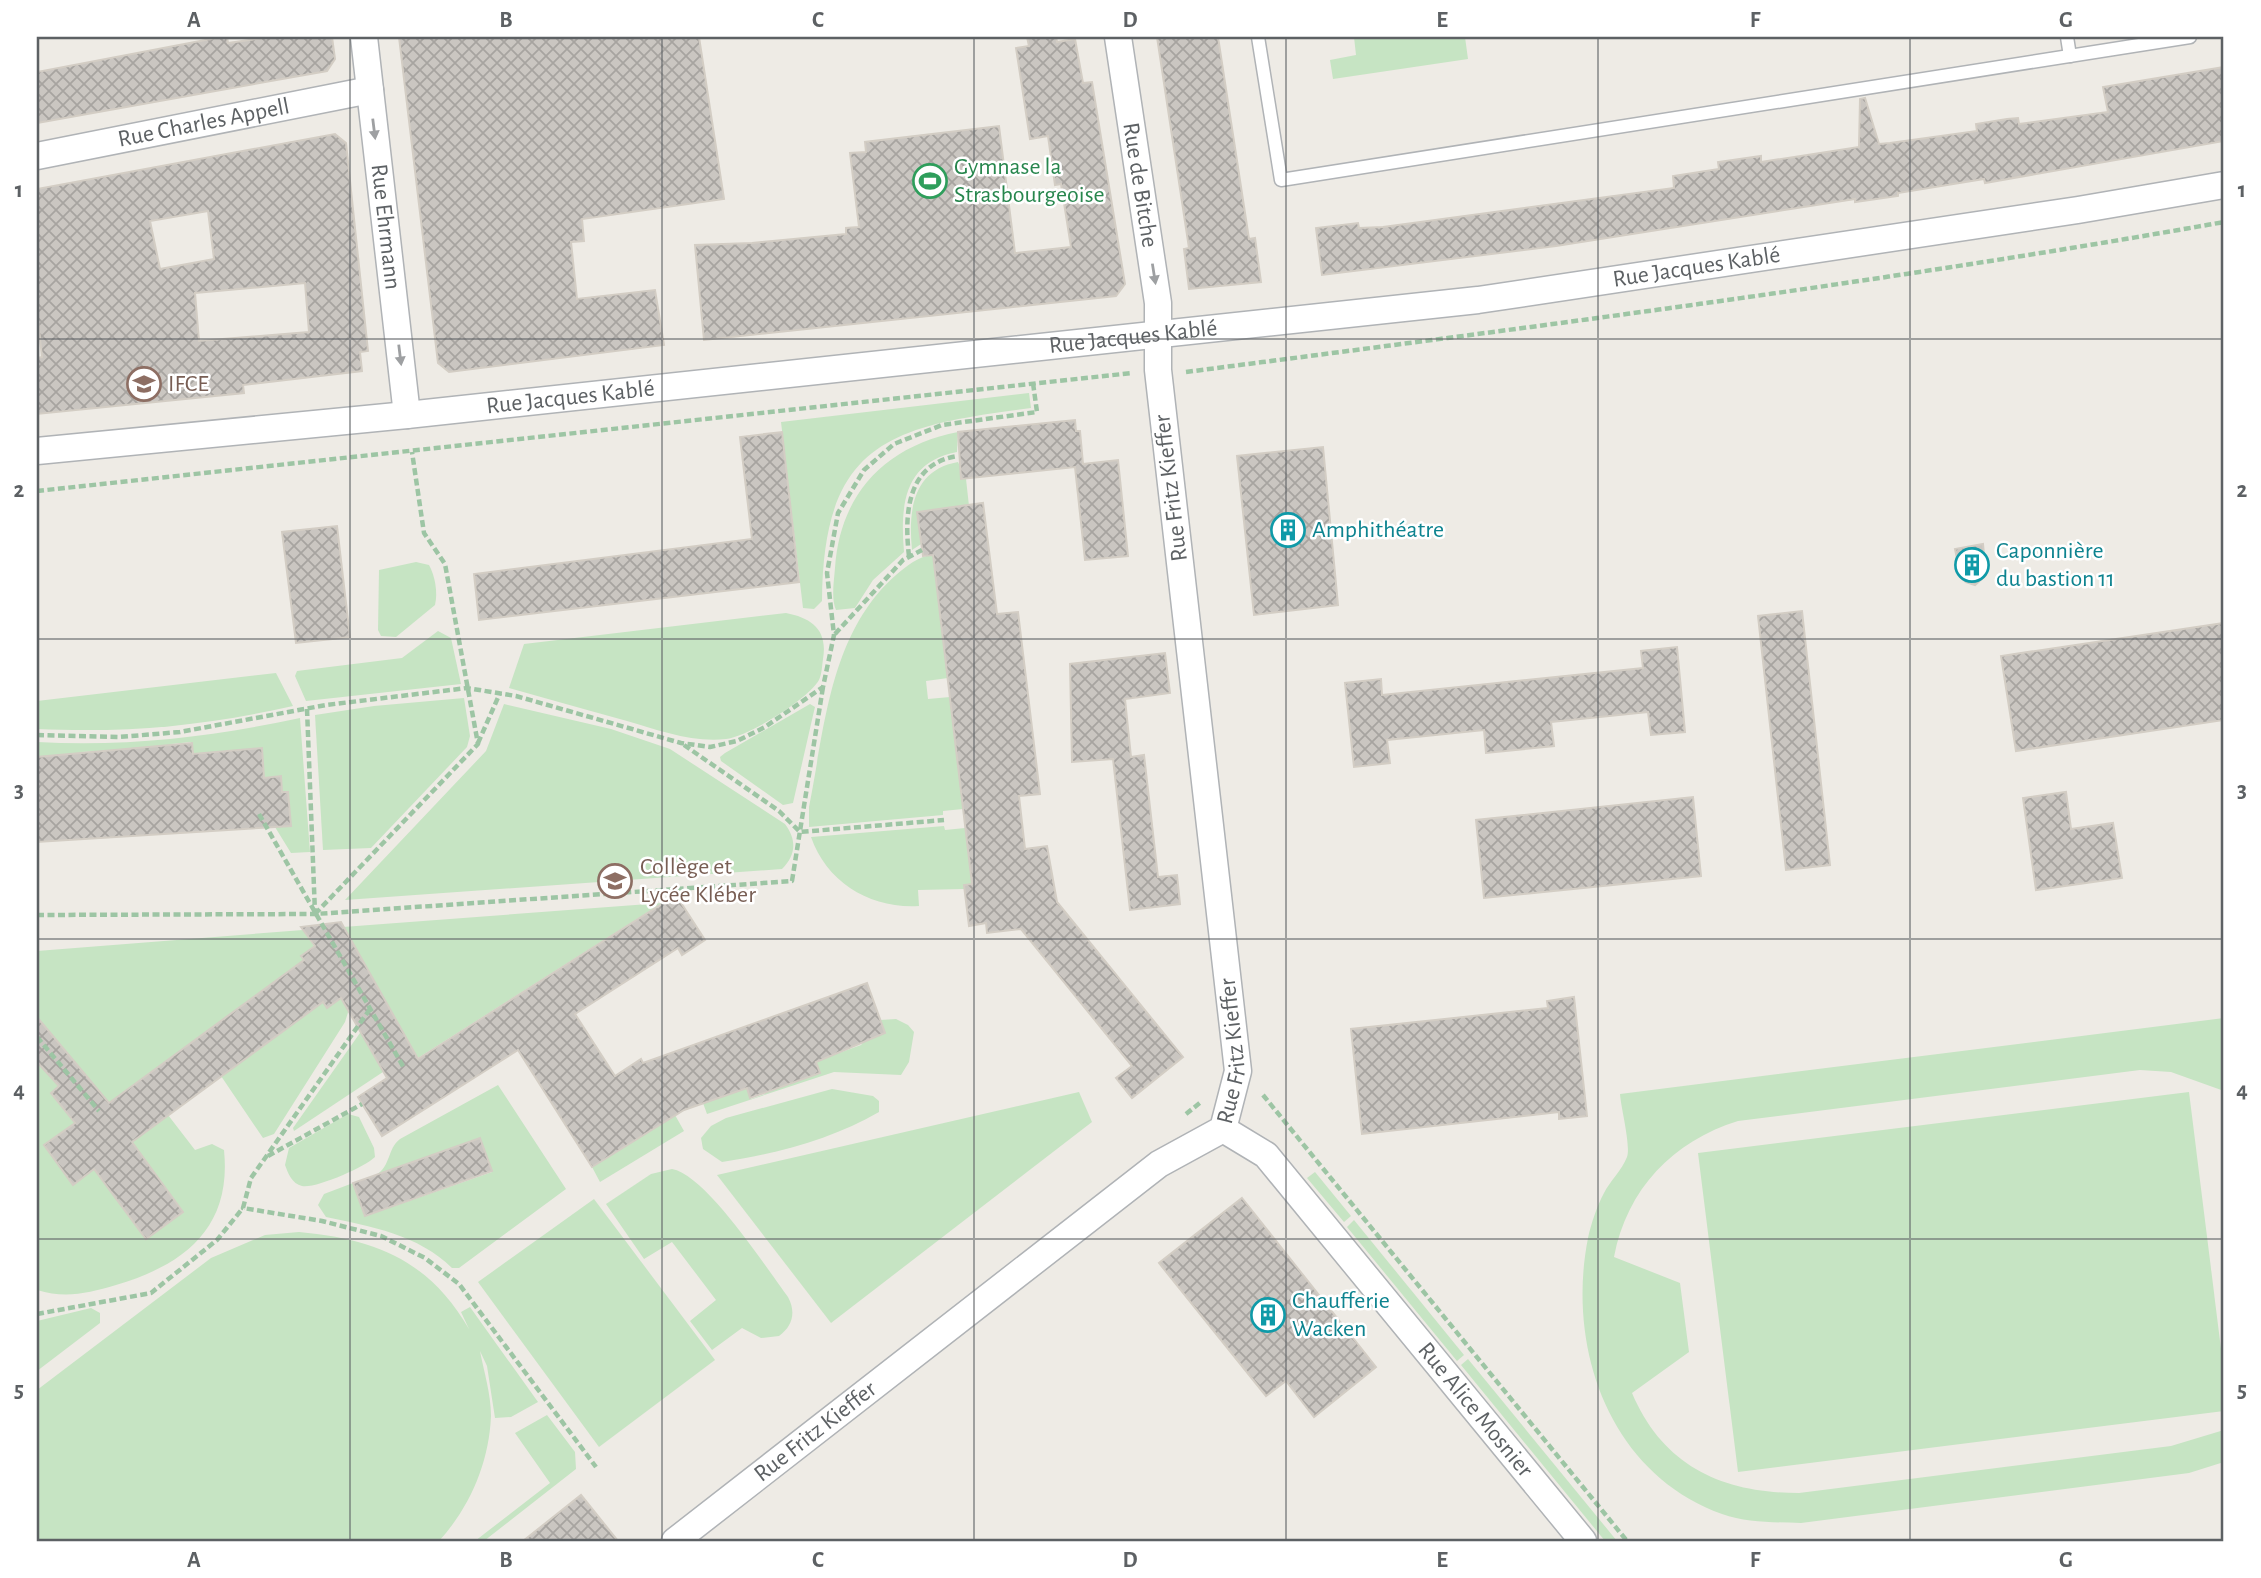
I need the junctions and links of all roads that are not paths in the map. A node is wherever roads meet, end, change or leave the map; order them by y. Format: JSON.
{"nodes":[{"id":1,"x":364,"y":37,"type":"edge"},
{"id":2,"x":1118,"y":37,"type":"edge"},
{"id":3,"x":1258,"y":37,"type":"edge"},
{"id":4,"x":2067,"y":37,"type":"edge"},
{"id":5,"x":2190,"y":37,"type":"edge"},
{"id":6,"x":2070,"y":56,"type":"junction"},
{"id":7,"x":370,"y":90,"type":"junction"},
{"id":8,"x":37,"y":156,"type":"edge"},
{"id":9,"x":2224,"y":185,"type":"edge"},
{"id":10,"x":1158,"y":333,"type":"junction"},
{"id":11,"x":407,"y":415,"type":"junction"},
{"id":12,"x":37,"y":451,"type":"edge"},
{"id":13,"x":1223,"y":1129,"type":"junction"},
{"id":14,"x":675,"y":1541,"type":"edge"},
{"id":15,"x":1583,"y":1541,"type":"edge"}],
"edges":[{"from":1,"to":7,"type":"street","name":"Rue Ehrmann"},
{"from":2,"to":10,"type":"street","name":"Rue de Bitche","one_way":true},
{"from":3,"to":6,"type":"lane"},
{"from":4,"to":6,"type":"lane"},
{"from":5,"to":6,"type":"lane"},
{"from":7,"to":8,"type":"street","name":"Rue Charles Appell"},
{"from":7,"to":11,"type":"street","name":"Rue Ehrmann","one_way":true},
{"from":9,"to":10,"type":"street","name":"Rue Jacques Kablé"},
{"from":10,"to":11,"type":"street","name":"Rue Jacques Kablé"},
{"from":10,"to":13,"type":"street","name":"Rue Fritz Kieffer"},
{"from":11,"to":12,"type":"street","name":"Rue Jacques Kablé"},
{"from":13,"to":14,"type":"street","name":"Rue Fritz Kieffer"},
{"from":13,"to":15,"type":"street","name":"Rue Alice Mosnier"}]}
